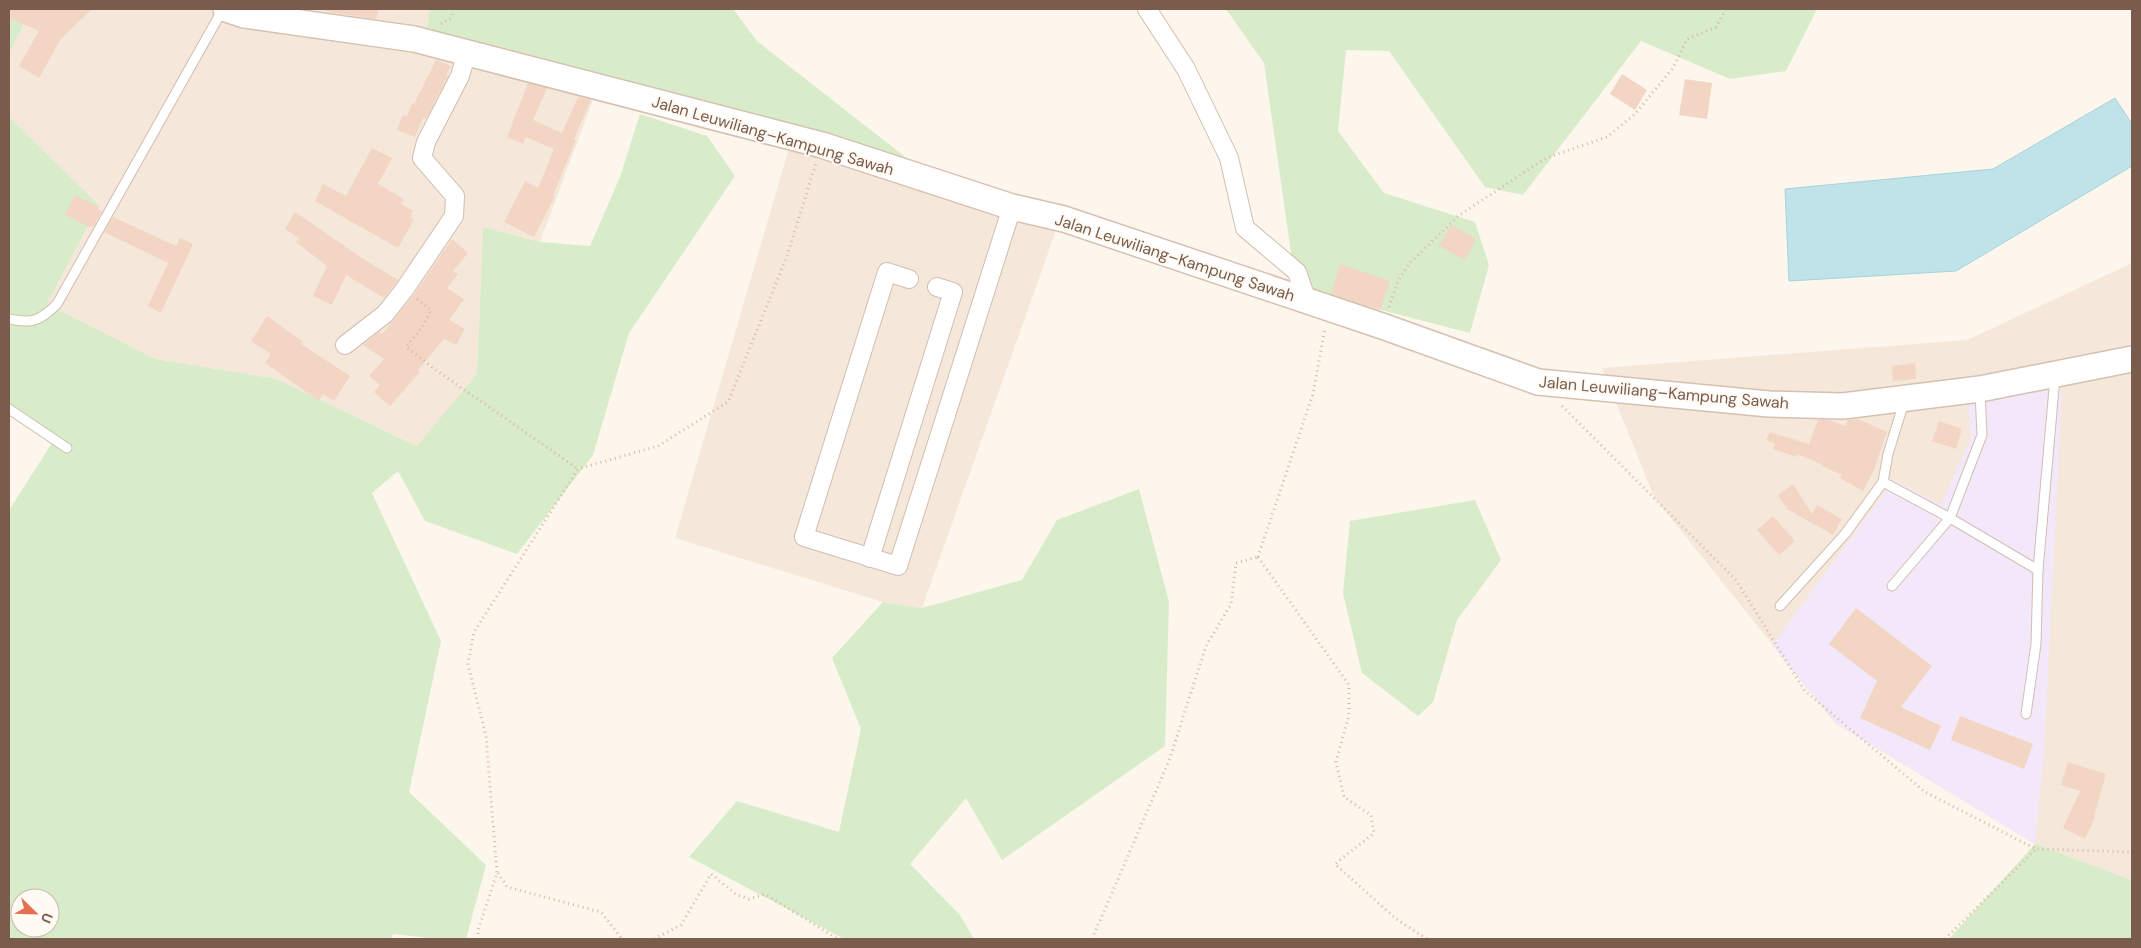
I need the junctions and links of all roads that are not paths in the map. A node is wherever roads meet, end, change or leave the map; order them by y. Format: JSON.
{"nodes":[{"id":1,"x":224,"y":9,"type":"edge"},
{"id":2,"x":1148,"y":9,"type":"edge"},
{"id":3,"x":467,"y":52,"type":"junction"},
{"id":4,"x":1012,"y":206,"type":"junction"},
{"id":5,"x":909,"y":279,"type":"dead end"},
{"id":6,"x":936,"y":287,"type":"dead end"},
{"id":7,"x":1318,"y":305,"type":"junction"},
{"id":8,"x":9,"y":320,"type":"edge"},
{"id":9,"x":345,"y":345,"type":"dead end"},
{"id":10,"x":2132,"y":359,"type":"edge"},
{"id":11,"x":2055,"y":374,"type":"junction"},
{"id":12,"x":1980,"y":389,"type":"junction"},
{"id":13,"x":1904,"y":399,"type":"junction"},
{"id":14,"x":9,"y":409,"type":"edge"},
{"id":15,"x":68,"y":448,"type":"dead end"},
{"id":16,"x":1883,"y":482,"type":"junction"},
{"id":17,"x":1950,"y":518,"type":"junction"},
{"id":18,"x":870,"y":558,"type":"junction"},
{"id":19,"x":2038,"y":570,"type":"junction"},
{"id":20,"x":1892,"y":586,"type":"dead end"},
{"id":21,"x":1780,"y":606,"type":"dead end"},
{"id":22,"x":2026,"y":714,"type":"dead end"}],
"edges":[{"from":1,"to":3,"type":"main road","name":"Jalan Leuwiliang–Kampung Sawah"},
{"from":1,"to":8,"type":"lane"},
{"from":2,"to":7,"type":"street"},
{"from":3,"to":4,"type":"main road","name":"Jalan Leuwiliang–Kampung Sawah"},
{"from":3,"to":9,"type":"street"},
{"from":4,"to":7,"type":"main road","name":"Jalan Leuwiliang–Kampung Sawah"},
{"from":4,"to":18,"type":"street"},
{"from":5,"to":18,"type":"street"},
{"from":6,"to":18,"type":"street"},
{"from":7,"to":13,"type":"main road","name":"Jalan Leuwiliang–Kampung Sawah"},
{"from":10,"to":11,"type":"main road","name":"Jalan Leuwiliang–Kampung Sawah"},
{"from":11,"to":12,"type":"main road","name":"Jalan Leuwiliang–Kampung Sawah"},
{"from":11,"to":19,"type":"lane"},
{"from":12,"to":13,"type":"main road","name":"Jalan Leuwiliang–Kampung Sawah"},
{"from":12,"to":17,"type":"lane"},
{"from":13,"to":16,"type":"lane"},
{"from":14,"to":15,"type":"lane"},
{"from":16,"to":17,"type":"lane"},
{"from":16,"to":21,"type":"lane"},
{"from":17,"to":19,"type":"lane"},
{"from":17,"to":20,"type":"lane"},
{"from":19,"to":22,"type":"lane"}]}
